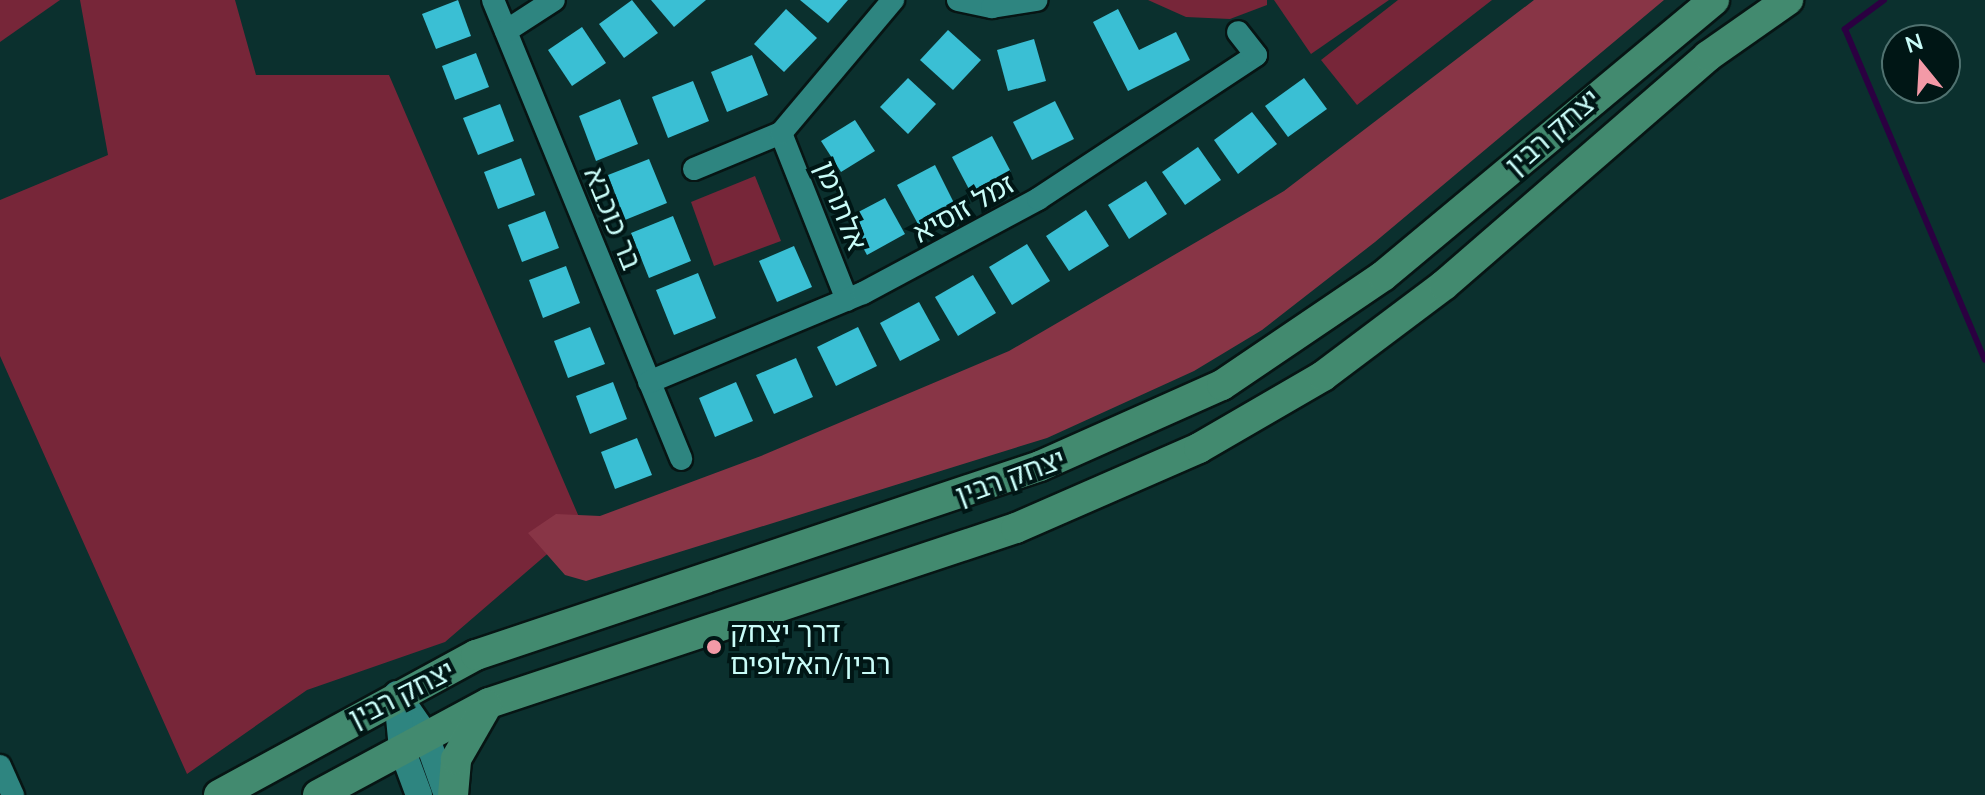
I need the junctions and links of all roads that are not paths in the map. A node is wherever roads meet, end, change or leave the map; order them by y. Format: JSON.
{"nodes":[{"id":1,"x":493,"y":0,"type":"edge"},
{"id":2,"x":554,"y":0,"type":"edge"},
{"id":3,"x":893,"y":0,"type":"edge"},
{"id":4,"x":958,"y":0,"type":"edge"},
{"id":5,"x":1036,"y":0,"type":"edge"},
{"id":6,"x":1714,"y":0,"type":"edge"},
{"id":7,"x":1788,"y":0,"type":"edge"},
{"id":8,"x":506,"y":31,"type":"junction"},
{"id":9,"x":1238,"y":32,"type":"dead end"},
{"id":10,"x":781,"y":133,"type":"junction"},
{"id":11,"x":694,"y":169,"type":"dead end"},
{"id":12,"x":847,"y":300,"type":"junction"},
{"id":13,"x":649,"y":382,"type":"junction"},
{"id":14,"x":681,"y":459,"type":"dead end"},
{"id":15,"x":397,"y":694,"type":"junction"},
{"id":16,"x":489,"y":703,"type":"junction"},
{"id":17,"x":414,"y":742,"type":"junction"},
{"id":18,"x":0,"y":766,"type":"edge"},
{"id":19,"x":13,"y":795,"type":"edge"},
{"id":20,"x":219,"y":795,"type":"edge"},
{"id":21,"x":318,"y":795,"type":"edge"},
{"id":22,"x":419,"y":795,"type":"edge"},
{"id":23,"x":450,"y":795,"type":"edge"}],
"edges":[{"from":1,"to":8,"type":"street","name":"בר כוכבא"},
{"from":2,"to":8,"type":"street"},
{"from":3,"to":10,"type":"street"},
{"from":4,"to":5,"type":"street"},
{"from":6,"to":15,"type":"main road","name":"יצחק רבין"},
{"from":7,"to":16,"type":"main road","name":"יצחק רבין"},
{"from":8,"to":13,"type":"street","name":"בר כוכבא"},
{"from":9,"to":12,"type":"street","name":"זמל זוסיא"},
{"from":10,"to":11,"type":"street"},
{"from":10,"to":12,"type":"street","name":"אלתרמן"},
{"from":12,"to":13,"type":"street","name":"זמל זוסיא"},
{"from":13,"to":14,"type":"street","name":"בר כוכבא"},
{"from":15,"to":17,"type":"street"},
{"from":15,"to":20,"type":"main road","name":"יצחק רבין"},
{"from":16,"to":17,"type":"main road","name":"יצחק רבין"},
{"from":16,"to":23,"type":"main road"},
{"from":17,"to":21,"type":"main road","name":"יצחק רבין"},
{"from":17,"to":22,"type":"street"},
{"from":17,"to":23,"type":"street"},
{"from":18,"to":19,"type":"street"}]}
